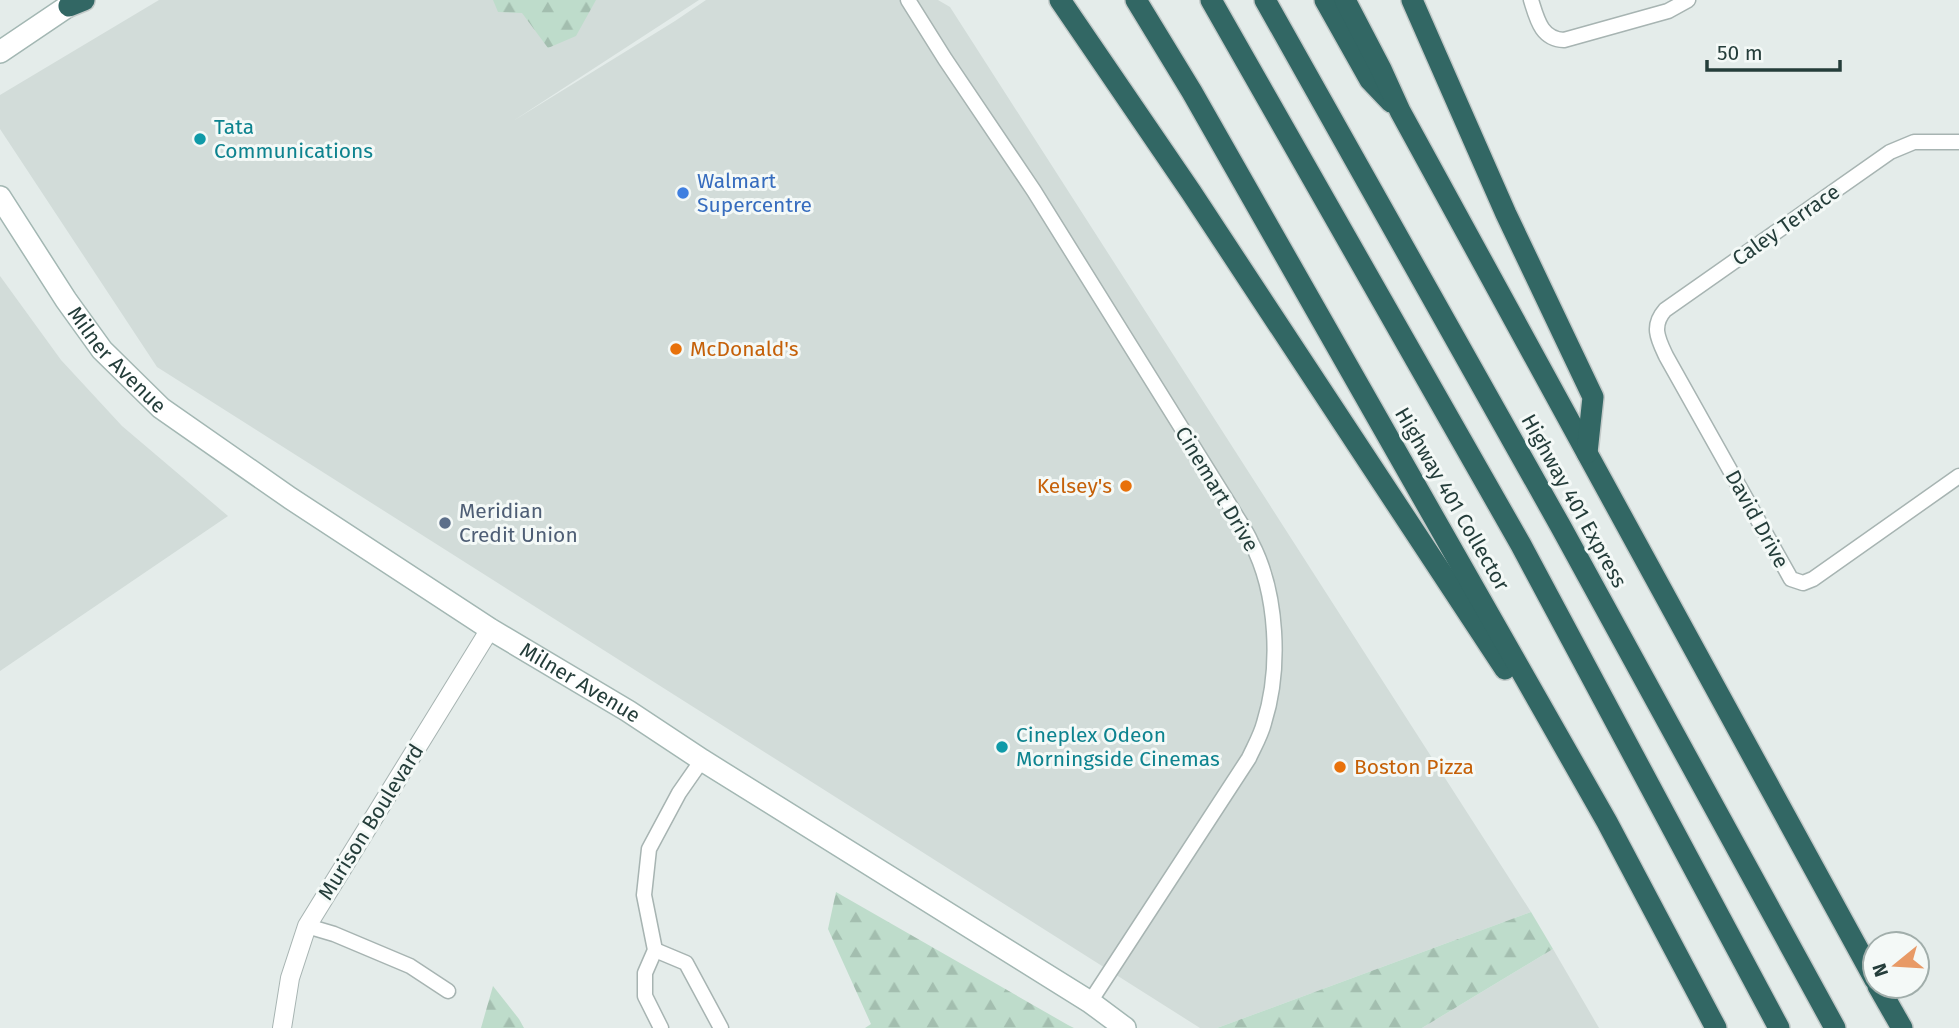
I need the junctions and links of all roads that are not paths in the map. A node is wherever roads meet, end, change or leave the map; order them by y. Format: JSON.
{"nodes":[{"id":1,"x":908,"y":0,"type":"edge"},
{"id":2,"x":1060,"y":0,"type":"edge"},
{"id":3,"x":1136,"y":0,"type":"edge"},
{"id":4,"x":1211,"y":0,"type":"edge"},
{"id":5,"x":1265,"y":0,"type":"edge"},
{"id":6,"x":1325,"y":0,"type":"edge"},
{"id":7,"x":1345,"y":0,"type":"edge"},
{"id":8,"x":1412,"y":0,"type":"edge"},
{"id":9,"x":1531,"y":0,"type":"edge"},
{"id":10,"x":1688,"y":0,"type":"edge"},
{"id":11,"x":77,"y":2,"type":"edge"},
{"id":12,"x":0,"y":52,"type":"edge"},
{"id":13,"x":1400,"y":111,"type":"junction"},
{"id":14,"x":1959,"y":142,"type":"edge"},
{"id":15,"x":0,"y":197,"type":"edge"},
{"id":16,"x":0,"y":225,"type":"edge"},
{"id":17,"x":66,"y":300,"type":"junction"},
{"id":18,"x":1666,"y":356,"type":"joint"},
{"id":19,"x":1587,"y":453,"type":"junction"},
{"id":20,"x":1959,"y":476,"type":"edge"},
{"id":21,"x":490,"y":629,"type":"junction"},
{"id":22,"x":702,"y":760,"type":"junction"},
{"id":23,"x":1607,"y":822,"type":"junction"},
{"id":24,"x":307,"y":926,"type":"junction"},
{"id":25,"x":655,"y":950,"type":"junction"},
{"id":26,"x":1861,"y":955,"type":"edge"},
{"id":27,"x":448,"y":991,"type":"dead end"},
{"id":28,"x":1886,"y":1000,"type":"edge"},
{"id":29,"x":1090,"y":1002,"type":"junction"},
{"id":30,"x":282,"y":1028,"type":"edge"},
{"id":31,"x":661,"y":1028,"type":"edge"},
{"id":32,"x":721,"y":1028,"type":"edge"},
{"id":33,"x":1125,"y":1028,"type":"edge"},
{"id":34,"x":1716,"y":1028,"type":"edge"},
{"id":35,"x":1779,"y":1028,"type":"edge"},
{"id":36,"x":1835,"y":1028,"type":"edge"},
{"id":37,"x":1902,"y":1028,"type":"edge"}],
"edges":[{"from":1,"to":29,"type":"street","name":"Cinemart Drive"},
{"from":2,"to":23,"type":"highway"},
{"from":3,"to":23,"type":"highway","name":"Highway 401 Collector"},
{"from":4,"to":35,"type":"highway"},
{"from":5,"to":36,"type":"highway","name":"Highway 401 Express"},
{"from":6,"to":13,"type":"highway"},
{"from":7,"to":13,"type":"highway"},
{"from":8,"to":19,"type":"highway"},
{"from":9,"to":10,"type":"street"},
{"from":11,"to":12,"type":"main road"},
{"from":13,"to":19,"type":"highway"},
{"from":14,"to":18,"type":"street","name":"Caley Terrace"},
{"from":15,"to":17,"type":"main road","name":"Milner Avenue"},
{"from":16,"to":17,"type":"main road","name":"Milner Avenue"},
{"from":17,"to":21,"type":"main road","name":"Milner Avenue"},
{"from":18,"to":20,"type":"street","name":"David Drive"},
{"from":19,"to":26,"type":"highway"},
{"from":21,"to":22,"type":"main road","name":"Milner Avenue"},
{"from":21,"to":24,"type":"street","name":"Murison Boulevard"},
{"from":22,"to":25,"type":"street"},
{"from":22,"to":29,"type":"main road","name":"Milner Avenue"},
{"from":23,"to":34,"type":"highway","name":"Highway 401 Collector"},
{"from":24,"to":27,"type":"street"},
{"from":24,"to":30,"type":"street","name":"Murison Boulevard"},
{"from":25,"to":31,"type":"street"},
{"from":25,"to":32,"type":"street"},
{"from":28,"to":37,"type":"highway"},
{"from":29,"to":33,"type":"main road","name":"Milner Avenue"}]}
